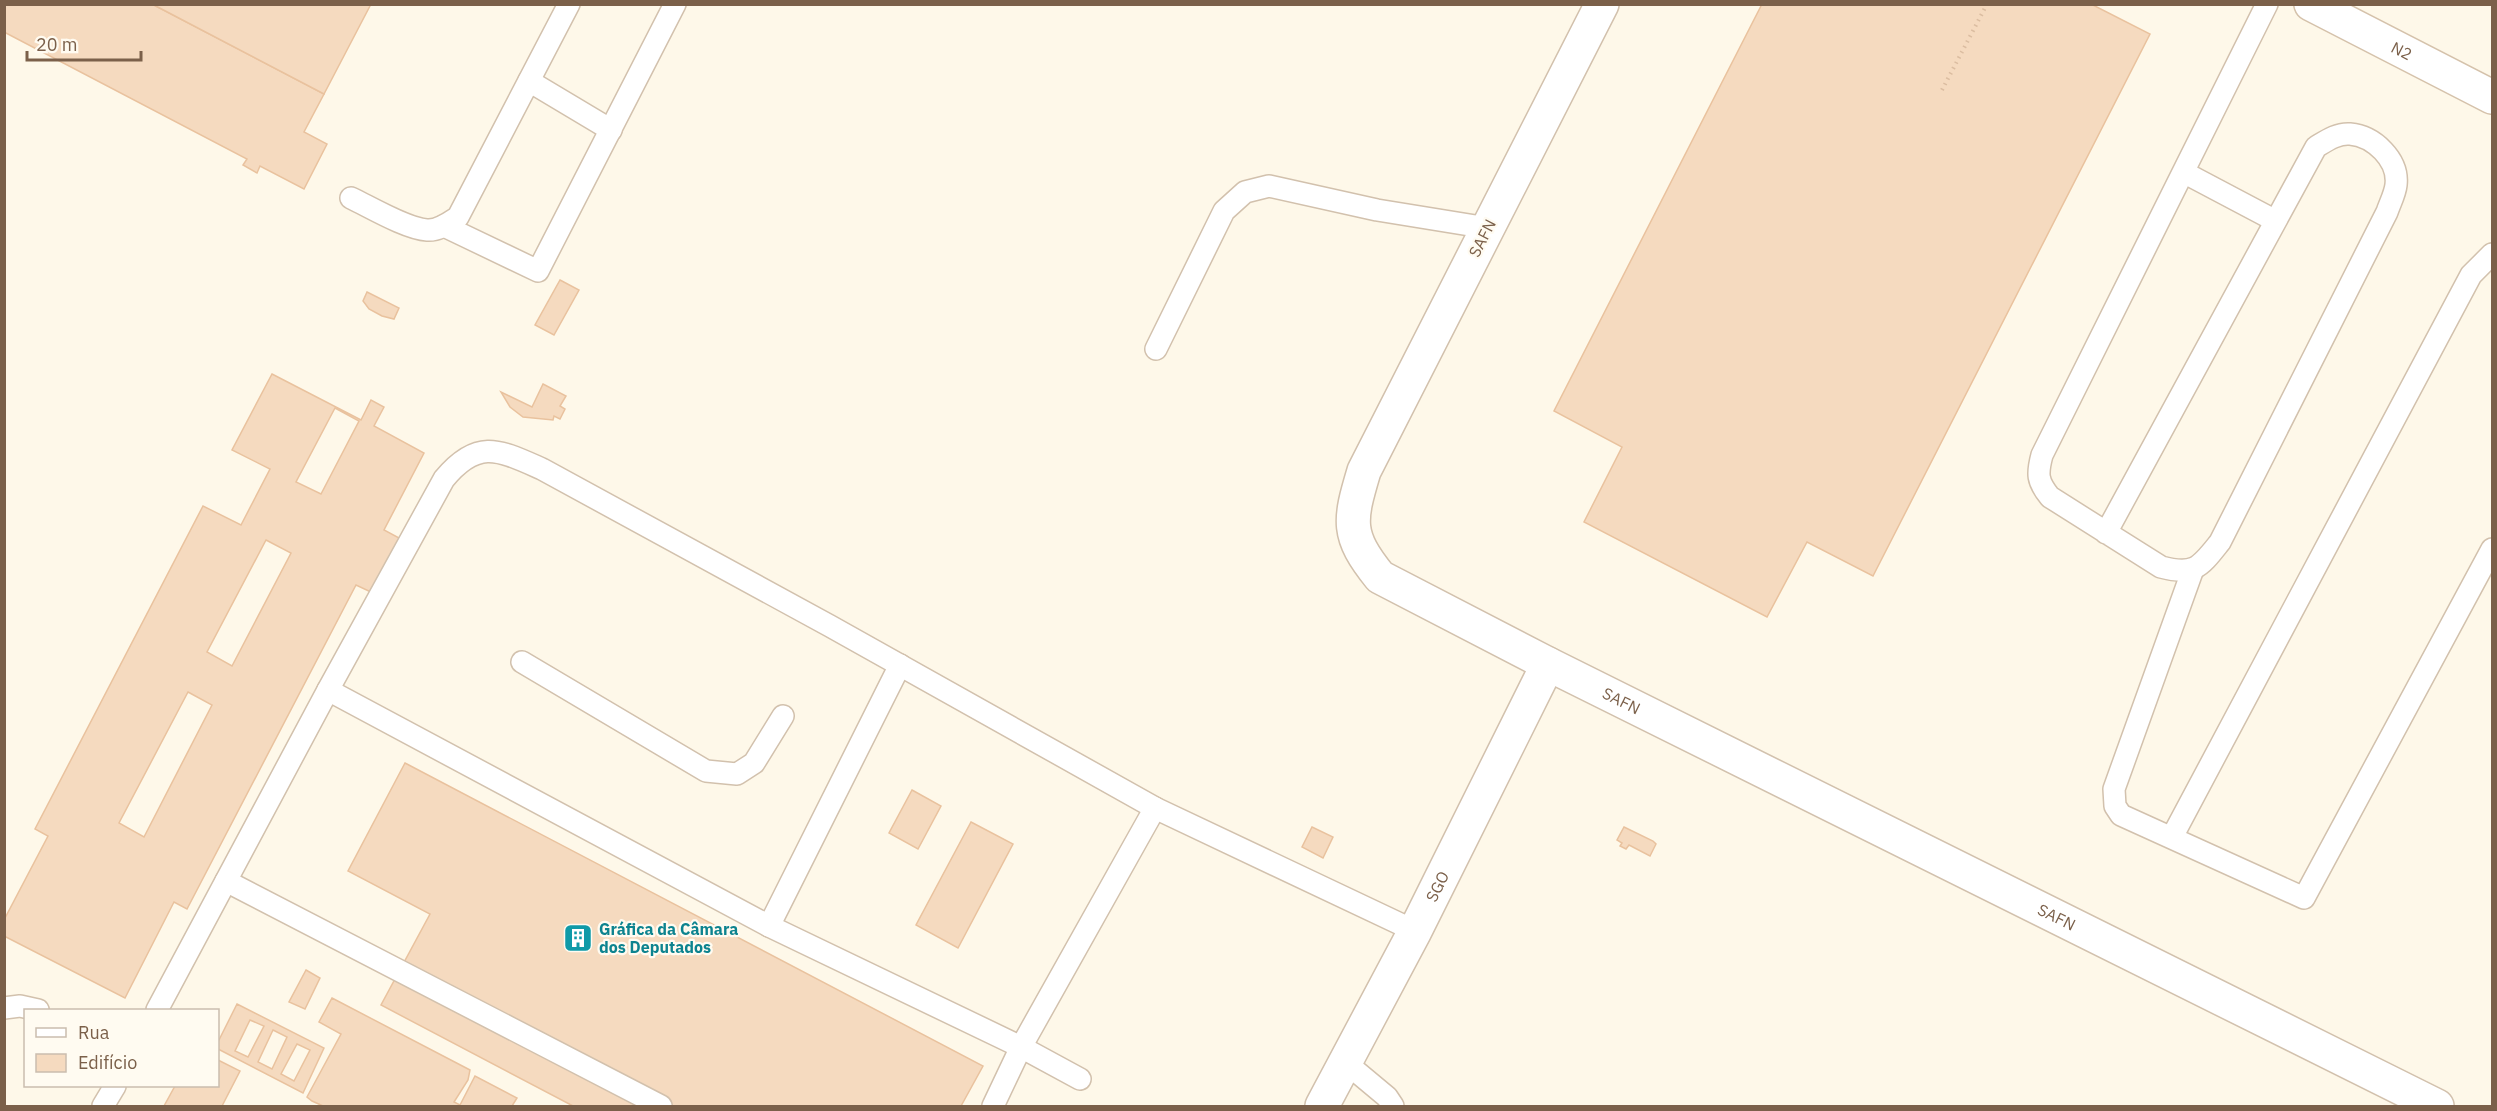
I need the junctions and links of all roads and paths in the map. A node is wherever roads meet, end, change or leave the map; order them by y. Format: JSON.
{"nodes":[{"id":1,"x":569,"y":4,"type":"edge"},
{"id":2,"x":675,"y":4,"type":"edge"},
{"id":3,"x":1602,"y":4,"type":"edge"},
{"id":4,"x":1988,"y":4,"type":"edge"},
{"id":5,"x":2267,"y":4,"type":"edge"},
{"id":6,"x":2311,"y":4,"type":"edge"},
{"id":7,"x":529,"y":81,"type":"junction"},
{"id":8,"x":1942,"y":90,"type":"dead end"},
{"id":9,"x":2493,"y":97,"type":"edge"},
{"id":10,"x":611,"y":130,"type":"junction"},
{"id":11,"x":2185,"y":173,"type":"junction"},
{"id":12,"x":351,"y":198,"type":"dead end"},
{"id":13,"x":2274,"y":220,"type":"junction"},
{"id":14,"x":444,"y":226,"type":"junction"},
{"id":15,"x":1488,"y":228,"type":"junction"},
{"id":16,"x":2493,"y":254,"type":"edge"},
{"id":17,"x":1155,"y":349,"type":"dead end"},
{"id":18,"x":2106,"y":532,"type":"junction"},
{"id":19,"x":2493,"y":549,"type":"edge"},
{"id":20,"x":2193,"y":569,"type":"junction"},
{"id":21,"x":522,"y":662,"type":"dead end"},
{"id":22,"x":1548,"y":664,"type":"junction"},
{"id":23,"x":900,"y":665,"type":"junction"},
{"id":24,"x":328,"y":690,"type":"junction"},
{"id":25,"x":783,"y":716,"type":"dead end"},
{"id":26,"x":1155,"y":808,"type":"junction"},
{"id":27,"x":2172,"y":837,"type":"junction"},
{"id":28,"x":226,"y":881,"type":"junction"},
{"id":29,"x":769,"y":926,"type":"junction"},
{"id":30,"x":1415,"y":931,"type":"junction"},
{"id":31,"x":4,"y":1008,"type":"edge"},
{"id":32,"x":31,"y":1009,"type":"edge"},
{"id":33,"x":158,"y":1009,"type":"edge"},
{"id":34,"x":1021,"y":1047,"type":"junction"},
{"id":35,"x":1345,"y":1062,"type":"junction"},
{"id":36,"x":1080,"y":1079,"type":"dead end"},
{"id":37,"x":114,"y":1087,"type":"edge"},
{"id":38,"x":103,"y":1107,"type":"edge"},
{"id":39,"x":661,"y":1107,"type":"edge"},
{"id":40,"x":993,"y":1107,"type":"edge"},
{"id":41,"x":1322,"y":1107,"type":"edge"},
{"id":42,"x":1393,"y":1107,"type":"edge"},
{"id":43,"x":2437,"y":1107,"type":"edge"}],
"edges":[{"from":1,"to":7,"type":"lane"},
{"from":2,"to":10,"type":"lane"},
{"from":3,"to":15,"type":"street","name":"SAFN"},
{"from":4,"to":8,"type":"path"},
{"from":5,"to":11,"type":"lane"},
{"from":6,"to":9,"type":"street","name":"N2"},
{"from":7,"to":10,"type":"lane"},
{"from":7,"to":14,"type":"lane"},
{"from":10,"to":14,"type":"lane"},
{"from":11,"to":13,"type":"lane"},
{"from":11,"to":18,"type":"lane"},
{"from":12,"to":14,"type":"lane"},
{"from":13,"to":18,"type":"lane"},
{"from":13,"to":20,"type":"lane"},
{"from":15,"to":17,"type":"lane"},
{"from":15,"to":22,"type":"street","name":"SAFN"},
{"from":16,"to":27,"type":"lane"},
{"from":18,"to":20,"type":"lane"},
{"from":19,"to":27,"type":"lane"},
{"from":20,"to":27,"type":"lane"},
{"from":21,"to":25,"type":"lane"},
{"from":22,"to":30,"type":"street","name":"SGO"},
{"from":22,"to":43,"type":"street","name":"SAFN"},
{"from":23,"to":24,"type":"lane"},
{"from":23,"to":26,"type":"lane"},
{"from":23,"to":29,"type":"lane"},
{"from":24,"to":28,"type":"lane"},
{"from":24,"to":29,"type":"lane"},
{"from":26,"to":30,"type":"lane"},
{"from":26,"to":34,"type":"lane"},
{"from":28,"to":33,"type":"lane"},
{"from":28,"to":39,"type":"lane"},
{"from":29,"to":34,"type":"lane"},
{"from":30,"to":35,"type":"street","name":"SGO"},
{"from":31,"to":32,"type":"lane"},
{"from":34,"to":36,"type":"lane"},
{"from":34,"to":40,"type":"lane"},
{"from":35,"to":41,"type":"street","name":"SGO"},
{"from":35,"to":42,"type":"lane"},
{"from":37,"to":38,"type":"lane"}]}
